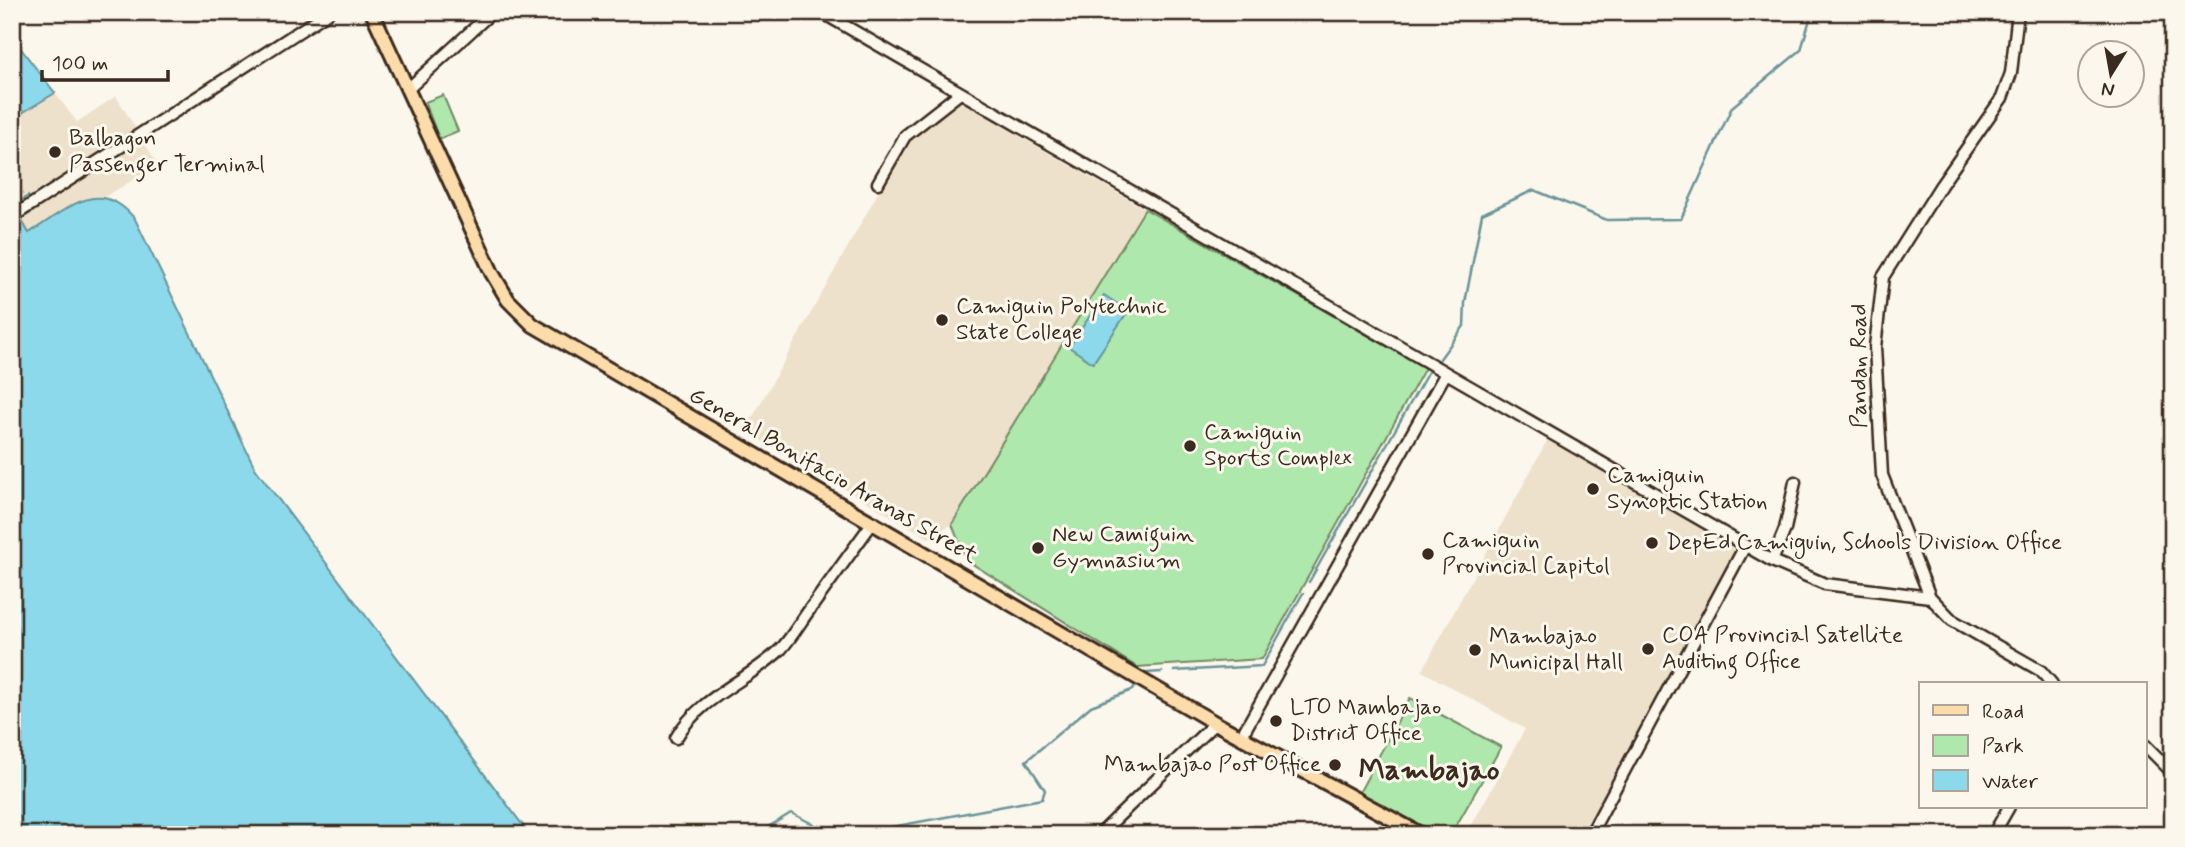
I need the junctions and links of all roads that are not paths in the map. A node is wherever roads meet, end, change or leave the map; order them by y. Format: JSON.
{"nodes":[{"id":1,"x":329,"y":12,"type":"edge"},
{"id":2,"x":372,"y":12,"type":"edge"},
{"id":3,"x":492,"y":12,"type":"edge"},
{"id":4,"x":821,"y":12,"type":"edge"},
{"id":5,"x":2018,"y":12,"type":"edge"},
{"id":6,"x":409,"y":88,"type":"junction"},
{"id":7,"x":960,"y":93,"type":"junction"},
{"id":8,"x":877,"y":183,"type":"dead end"},
{"id":9,"x":12,"y":217,"type":"edge"},
{"id":10,"x":1446,"y":373,"type":"junction"},
{"id":11,"x":1795,"y":482,"type":"dead end"},
{"id":12,"x":873,"y":522,"type":"junction"},
{"id":13,"x":1745,"y":546,"type":"junction"},
{"id":14,"x":1772,"y":561,"type":"junction"},
{"id":15,"x":1930,"y":597,"type":"junction"},
{"id":16,"x":2050,"y":682,"type":"edge"},
{"id":17,"x":1215,"y":723,"type":"junction"},
{"id":18,"x":1241,"y":737,"type":"junction"},
{"id":19,"x":676,"y":738,"type":"dead end"},
{"id":20,"x":2146,"y":746,"type":"edge"},
{"id":21,"x":2173,"y":773,"type":"edge"},
{"id":22,"x":2009,"y":808,"type":"edge"},
{"id":23,"x":1100,"y":835,"type":"edge"},
{"id":24,"x":1422,"y":835,"type":"edge"},
{"id":25,"x":1590,"y":835,"type":"edge"},
{"id":26,"x":1993,"y":835,"type":"edge"}],
"edges":[{"from":1,"to":9,"type":"street"},
{"from":2,"to":6,"type":"main road","name":"General Bonifacio Aranas Street"},
{"from":3,"to":6,"type":"street"},
{"from":4,"to":7,"type":"street"},
{"from":5,"to":15,"type":"street","name":"Pandan Road"},
{"from":6,"to":12,"type":"main road","name":"General Bonifacio Aranas Street"},
{"from":7,"to":8,"type":"street"},
{"from":7,"to":10,"type":"street"},
{"from":10,"to":13,"type":"street"},
{"from":10,"to":18,"type":"street"},
{"from":11,"to":14,"type":"street"},
{"from":12,"to":17,"type":"main road","name":"General Bonifacio Aranas Street"},
{"from":12,"to":19,"type":"street"},
{"from":13,"to":14,"type":"street"},
{"from":13,"to":25,"type":"street"},
{"from":14,"to":15,"type":"street"},
{"from":15,"to":16,"type":"street","name":"Pandan Road"},
{"from":17,"to":18,"type":"main road","name":"General Bonifacio Aranas Street"},
{"from":17,"to":23,"type":"street"},
{"from":18,"to":24,"type":"main road","name":"General Bonifacio Aranas Street"},
{"from":20,"to":21,"type":"street"},
{"from":22,"to":26,"type":"street"}]}
